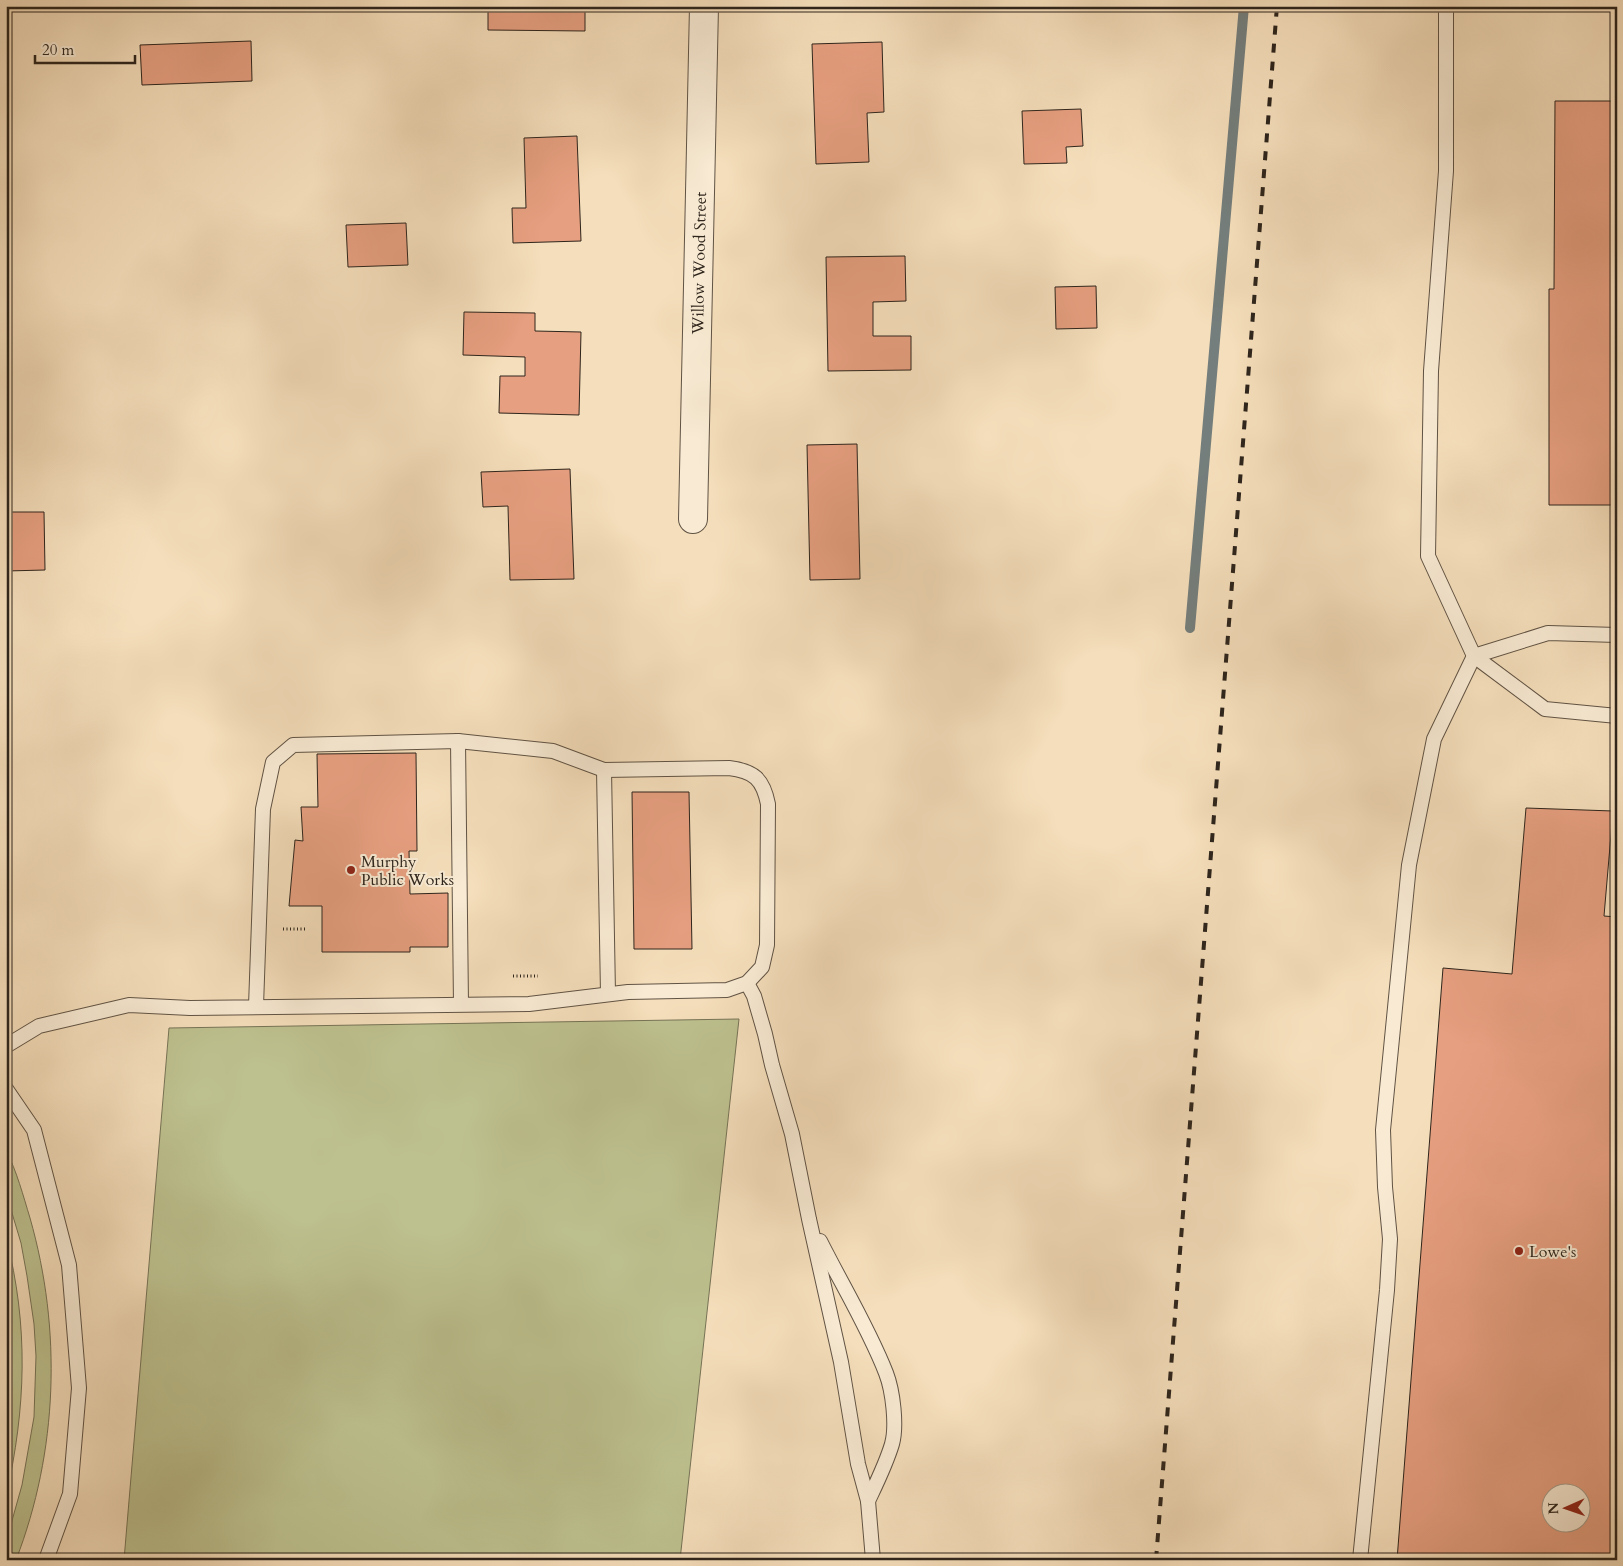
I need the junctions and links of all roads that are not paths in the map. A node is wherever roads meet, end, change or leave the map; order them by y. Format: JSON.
{"nodes":[{"id":1,"x":704,"y":6,"type":"edge"},
{"id":2,"x":1446,"y":6,"type":"edge"},
{"id":3,"x":694,"y":519,"type":"dead end"},
{"id":4,"x":1617,"y":635,"type":"edge"},
{"id":5,"x":1474,"y":656,"type":"junction"},
{"id":6,"x":1617,"y":716,"type":"edge"},
{"id":7,"x":458,"y":741,"type":"junction"},
{"id":8,"x":604,"y":770,"type":"junction"},
{"id":9,"x":747,"y":983,"type":"junction"},
{"id":10,"x":608,"y":994,"type":"junction"},
{"id":11,"x":461,"y":1004,"type":"junction"},
{"id":12,"x":256,"y":1006,"type":"junction"},
{"id":13,"x":6,"y":1046,"type":"edge"},
{"id":14,"x":6,"y":1088,"type":"edge"},
{"id":15,"x":809,"y":1219,"type":"junction"},
{"id":16,"x":868,"y":1501,"type":"junction"},
{"id":17,"x":46,"y":1560,"type":"edge"},
{"id":18,"x":873,"y":1560,"type":"edge"},
{"id":19,"x":1360,"y":1560,"type":"edge"}],
"edges":[{"from":1,"to":3,"type":"street","name":"Willow Wood Street"},
{"from":2,"to":5,"type":"lane"},
{"from":4,"to":5,"type":"lane"},
{"from":5,"to":6,"type":"lane"},
{"from":5,"to":19,"type":"lane"},
{"from":7,"to":8,"type":"lane"},
{"from":7,"to":11,"type":"lane"},
{"from":7,"to":12,"type":"lane"},
{"from":8,"to":9,"type":"lane"},
{"from":8,"to":10,"type":"lane"},
{"from":9,"to":10,"type":"lane"},
{"from":9,"to":15,"type":"lane"},
{"from":10,"to":11,"type":"lane"},
{"from":11,"to":12,"type":"lane"},
{"from":12,"to":13,"type":"lane"},
{"from":14,"to":17,"type":"lane"},
{"from":15,"to":16,"type":"lane"},
{"from":15,"to":16,"type":"lane"},
{"from":16,"to":18,"type":"lane"}]}
